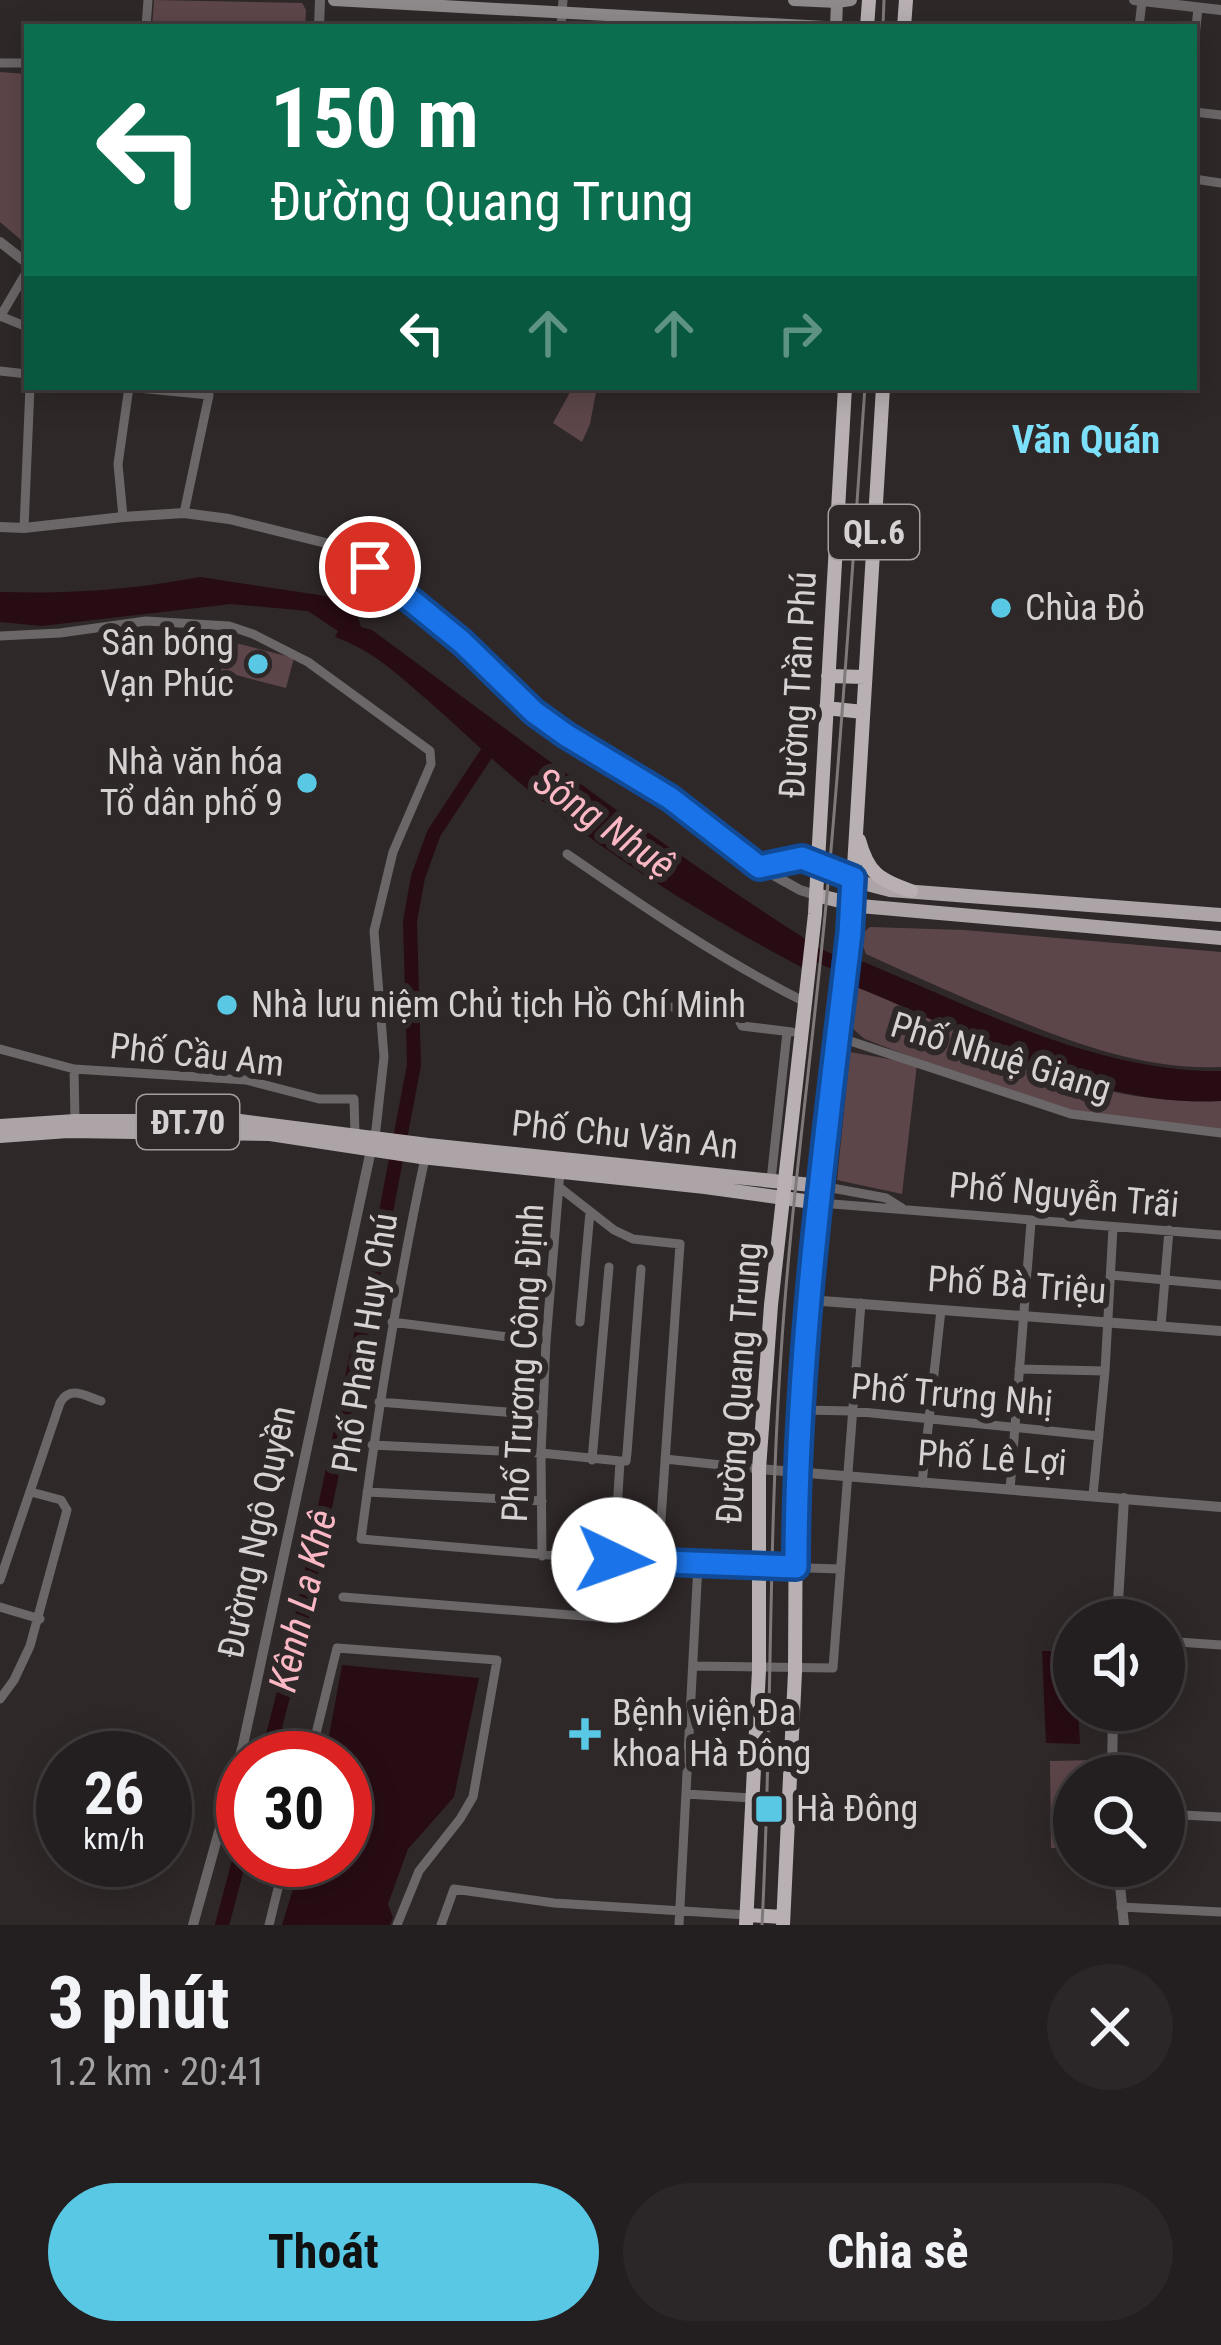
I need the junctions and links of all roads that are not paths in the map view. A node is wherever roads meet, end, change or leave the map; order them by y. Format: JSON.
{"nodes":[{"id":1,"x":334,"y":0,"type":"edge"},
{"id":2,"x":794,"y":0,"type":"edge"},
{"id":3,"x":1140,"y":0,"type":"edge"},
{"id":4,"x":844,"y":1,"type":"edge"},
{"id":5,"x":1198,"y":8,"type":"junction"},
{"id":6,"x":1221,"y":10,"type":"edge"},
{"id":7,"x":562,"y":13,"type":"edge"},
{"id":8,"x":703,"y":24,"type":"edge"},
{"id":9,"x":1196,"y":24,"type":"edge"},
{"id":10,"x":0,"y":242,"type":"edge"},
{"id":11,"x":24,"y":264,"type":"edge"},
{"id":12,"x":24,"y":272,"type":"edge"},
{"id":13,"x":0,"y":316,"type":"edge"},
{"id":14,"x":30,"y":390,"type":"edge"},
{"id":15,"x":129,"y":390,"type":"edge"},
{"id":16,"x":845,"y":390,"type":"edge"},
{"id":17,"x":883,"y":390,"type":"edge"},
{"id":18,"x":214,"y":391,"type":"edge"},
{"id":19,"x":184,"y":513,"type":"junction"},
{"id":20,"x":123,"y":517,"type":"junction"},
{"id":21,"x":0,"y":527,"type":"edge"},
{"id":22,"x":24,"y":529,"type":"junction"},
{"id":23,"x":0,"y":636,"type":"edge"},
{"id":24,"x":828,"y":676,"type":"junction"},
{"id":25,"x":865,"y":677,"type":"junction"},
{"id":26,"x":826,"y":709,"type":"junction"},
{"id":27,"x":863,"y":712,"type":"junction"},
{"id":28,"x":856,"y":830,"type":"junction"},
{"id":29,"x":567,"y":854,"type":"dead end"},
{"id":30,"x":818,"y":862,"type":"junction"},
{"id":31,"x":759,"y":867,"type":"junction"},
{"id":32,"x":853,"y":878,"type":"junction"},
{"id":33,"x":911,"y":891,"type":"junction"},
{"id":34,"x":816,"y":895,"type":"junction"},
{"id":35,"x":852,"y":904,"type":"junction"},
{"id":36,"x":1123,"y":907,"type":"junction"},
{"id":37,"x":1215,"y":914,"type":"edge"},
{"id":38,"x":1121,"y":928,"type":"junction"},
{"id":39,"x":1214,"y":937,"type":"edge"},
{"id":40,"x":806,"y":996,"type":"junction"},
{"id":41,"x":842,"y":1005,"type":"joint"},
{"id":42,"x":670,"y":1007,"type":"dead end"},
{"id":43,"x":794,"y":1033,"type":"junction"},
{"id":44,"x":838,"y":1036,"type":"junction"},
{"id":45,"x":0,"y":1049,"type":"edge"},
{"id":46,"x":74,"y":1069,"type":"junction"},
{"id":47,"x":75,"y":1121,"type":"junction"},
{"id":48,"x":0,"y":1126,"type":"edge"},
{"id":49,"x":23,"y":1129,"type":"junction"},
{"id":50,"x":298,"y":1133,"type":"junction"},
{"id":51,"x":1221,"y":1133,"type":"edge"},
{"id":52,"x":355,"y":1135,"type":"junction"},
{"id":53,"x":0,"y":1136,"type":"edge"},
{"id":54,"x":376,"y":1144,"type":"junction"},
{"id":55,"x":424,"y":1151,"type":"junction"},
{"id":56,"x":476,"y":1157,"type":"junction"},
{"id":57,"x":619,"y":1172,"type":"junction"},
{"id":58,"x":559,"y":1179,"type":"junction"},
{"id":59,"x":825,"y":1187,"type":"junction"},
{"id":60,"x":777,"y":1188,"type":"junction"},
{"id":61,"x":824,"y":1203,"type":"junction"},
{"id":62,"x":902,"y":1208,"type":"junction"},
{"id":63,"x":590,"y":1212,"type":"junction"},
{"id":64,"x":1031,"y":1222,"type":"junction"},
{"id":65,"x":1113,"y":1228,"type":"junction"},
{"id":66,"x":1169,"y":1230,"type":"junction"},
{"id":67,"x":1221,"y":1235,"type":"edge"},
{"id":68,"x":609,"y":1267,"type":"dead end"},
{"id":69,"x":641,"y":1269,"type":"dead end"},
{"id":70,"x":1111,"y":1275,"type":"junction"},
{"id":71,"x":1164,"y":1281,"type":"junction"},
{"id":72,"x":1221,"y":1285,"type":"edge"},
{"id":73,"x":809,"y":1300,"type":"junction"},
{"id":74,"x":861,"y":1303,"type":"junction"},
{"id":75,"x":941,"y":1310,"type":"junction"},
{"id":76,"x":1024,"y":1316,"type":"junction"},
{"id":77,"x":392,"y":1322,"type":"junction"},
{"id":78,"x":580,"y":1322,"type":"dead end"},
{"id":79,"x":1108,"y":1322,"type":"junction"},
{"id":80,"x":1161,"y":1326,"type":"junction"},
{"id":81,"x":1221,"y":1330,"type":"edge"},
{"id":82,"x":546,"y":1342,"type":"junction"},
{"id":83,"x":1019,"y":1369,"type":"junction"},
{"id":84,"x":1105,"y":1371,"type":"junction"},
{"id":85,"x":101,"y":1401,"type":"dead end"},
{"id":86,"x":379,"y":1402,"type":"junction"},
{"id":87,"x":801,"y":1410,"type":"junction"},
{"id":88,"x":852,"y":1411,"type":"junction"},
{"id":89,"x":543,"y":1415,"type":"junction"},
{"id":90,"x":927,"y":1419,"type":"junction"},
{"id":91,"x":1013,"y":1429,"type":"junction"},
{"id":92,"x":1099,"y":1436,"type":"junction"},
{"id":93,"x":372,"y":1445,"type":"junction"},
{"id":94,"x":541,"y":1453,"type":"junction"},
{"id":95,"x":665,"y":1459,"type":"junction"},
{"id":96,"x":592,"y":1460,"type":"junction"},
{"id":97,"x":620,"y":1461,"type":"junction"},
{"id":98,"x":759,"y":1469,"type":"junction"},
{"id":99,"x":796,"y":1472,"type":"junction"},
{"id":100,"x":848,"y":1477,"type":"junction"},
{"id":101,"x":922,"y":1483,"type":"junction"},
{"id":102,"x":1010,"y":1490,"type":"junction"},
{"id":103,"x":31,"y":1492,"type":"junction"},
{"id":104,"x":367,"y":1492,"type":"junction"},
{"id":105,"x":1093,"y":1495,"type":"junction"},
{"id":106,"x":1124,"y":1498,"type":"junction"},
{"id":107,"x":542,"y":1501,"type":"junction"},
{"id":108,"x":1221,"y":1507,"type":"edge"},
{"id":109,"x":542,"y":1556,"type":"junction"},
{"id":110,"x":610,"y":1560,"type":"junction"},
{"id":111,"x":658,"y":1562,"type":"junction"},
{"id":112,"x":698,"y":1564,"type":"junction"},
{"id":113,"x":759,"y":1567,"type":"junction"},
{"id":114,"x":796,"y":1567,"type":"junction"},
{"id":115,"x":841,"y":1569,"type":"junction"},
{"id":116,"x":0,"y":1580,"type":"edge"},
{"id":117,"x":344,"y":1597,"type":"dead end"},
{"id":118,"x":1118,"y":1599,"type":"edge"},
{"id":119,"x":0,"y":1607,"type":"edge"},
{"id":120,"x":40,"y":1619,"type":"junction"},
{"id":121,"x":1185,"y":1642,"type":"edge"},
{"id":122,"x":1221,"y":1645,"type":"edge"},
{"id":123,"x":693,"y":1666,"type":"junction"},
{"id":124,"x":758,"y":1666,"type":"junction"},
{"id":125,"x":796,"y":1668,"type":"junction"},
{"id":126,"x":0,"y":1699,"type":"edge"},
{"id":127,"x":317,"y":1731,"type":"edge"},
{"id":128,"x":686,"y":1794,"type":"junction"},
{"id":129,"x":752,"y":1798,"type":"junction"},
{"id":130,"x":1185,"y":1815,"type":"edge"},
{"id":131,"x":1221,"y":1817,"type":"edge"},
{"id":132,"x":278,"y":1887,"type":"edge"},
{"id":133,"x":1120,"y":1887,"type":"edge"},
{"id":134,"x":1121,"y":1907,"type":"junction"},
{"id":135,"x":680,"y":1909,"type":"junction"},
{"id":136,"x":1221,"y":1912,"type":"edge"},
{"id":137,"x":746,"y":1920,"type":"edge"},
{"id":138,"x":783,"y":1921,"type":"edge"},
{"id":139,"x":193,"y":1925,"type":"edge"},
{"id":140,"x":268,"y":1925,"type":"edge"},
{"id":141,"x":397,"y":1925,"type":"edge"},
{"id":142,"x":441,"y":1925,"type":"edge"},
{"id":143,"x":679,"y":1925,"type":"edge"},
{"id":144,"x":1124,"y":1925,"type":"edge"}],
"edges":[{"from":1,"to":7,"type":"main road"},
{"from":2,"to":4,"type":"main road"},
{"from":3,"to":5,"type":"street"},
{"from":5,"to":6,"type":"street"},
{"from":5,"to":9,"type":"street"},
{"from":7,"to":8,"type":"main road"},
{"from":10,"to":11,"type":"street"},
{"from":12,"to":13,"type":"street"},
{"from":14,"to":22,"type":"street"},
{"from":15,"to":20,"type":"street"},
{"from":16,"to":24,"type":"highway","name":"Đường Trần Phú","number":"QL.6"},
{"from":17,"to":25,"type":"highway","name":"Đường Trần Phú","number":"QL.6"},
{"from":18,"to":19,"type":"street"},
{"from":19,"to":20,"type":"street"},
{"from":19,"to":31,"type":"street"},
{"from":20,"to":22,"type":"street"},
{"from":21,"to":22,"type":"street"},
{"from":23,"to":54,"type":"street"},
{"from":24,"to":25,"type":"highway"},
{"from":24,"to":26,"type":"highway","name":"Đường Trần Phú","number":"QL.6"},
{"from":25,"to":27,"type":"highway","name":"Đường Trần Phú","number":"QL.6"},
{"from":26,"to":27,"type":"highway"},
{"from":26,"to":30,"type":"highway","name":"Đường Trần Phú","number":"QL.6"},
{"from":27,"to":28,"type":"highway","name":"Đường Trần Phú","number":"QL.6"},
{"from":28,"to":32,"type":"highway","name":"Đường Trần Phú","number":"QL.6"},
{"from":28,"to":33,"type":"highway"},
{"from":29,"to":40,"type":"street"},
{"from":30,"to":31,"type":"street"},
{"from":30,"to":32,"type":"main road"},
{"from":30,"to":34,"type":"highway","name":"Đường Trần Phú","number":"QL.6"},
{"from":31,"to":34,"type":"street"},
{"from":32,"to":33,"type":"main road"},
{"from":32,"to":35,"type":"highway","name":"Đường Trần Phú","number":"QL.6"},
{"from":33,"to":36,"type":"main road"},
{"from":34,"to":35,"type":"main road"},
{"from":34,"to":40,"type":"highway","name":"Đường Trần Phú","number":"QL.6"},
{"from":35,"to":38,"type":"main road"},
{"from":35,"to":41,"type":"highway","name":"Đường Trần Phú","number":"QL.6"},
{"from":36,"to":37,"type":"main road"},
{"from":36,"to":38,"type":"main road"},
{"from":37,"to":39,"type":"main road"},
{"from":38,"to":39,"type":"main road"},
{"from":40,"to":43,"type":"highway","name":"Đường Quang Trung","number":"QL.6"},
{"from":41,"to":44,"type":"highway","name":"Đường Quang Trung","number":"QL.6"},
{"from":42,"to":43,"type":"street"},
{"from":43,"to":60,"type":"highway","name":"Đường Quang Trung","number":"QL.6"},
{"from":44,"to":51,"type":"street","name":"Phố Nhuệ Giang"},
{"from":44,"to":59,"type":"highway","name":"Đường Quang Trung","number":"QL.6"},
{"from":45,"to":46,"type":"street","name":"Phố Cầu Am"},
{"from":46,"to":47,"type":"street"},
{"from":46,"to":52,"type":"street","name":"Phố Cầu Am"},
{"from":47,"to":49,"type":"main road","number":"ĐT.70"},
{"from":47,"to":50,"type":"main road","number":"ĐT.70"},
{"from":48,"to":49,"type":"main road","number":"ĐT.70"},
{"from":49,"to":50,"type":"main road","number":"ĐT.70"},
{"from":49,"to":53,"type":"main road","number":"ĐT.70"},
{"from":50,"to":52,"type":"main road","number":"ĐT.70"},
{"from":50,"to":54,"type":"main road","number":"ĐT.70"},
{"from":52,"to":54,"type":"main road","number":"ĐT.70"},
{"from":54,"to":55,"type":"main road","number":"ĐT.70"},
{"from":54,"to":139,"type":"street","name":"Đường Ngô Quyền"},
{"from":55,"to":56,"type":"main road","name":"Phố Chu Văn An","number":"ĐT.70"},
{"from":55,"to":77,"type":"street","name":"Phố Phan Huy Chú"},
{"from":56,"to":57,"type":"main road","name":"Phố Chu Văn An","number":"ĐT.70"},
{"from":56,"to":58,"type":"main road","name":"Phố Chu Văn An","number":"ĐT.70"},
{"from":57,"to":58,"type":"main road","name":"Phố Chu Văn An","number":"ĐT.70"},
{"from":57,"to":60,"type":"main road","name":"Phố Chu Văn An","number":"ĐT.70"},
{"from":58,"to":63,"type":"street"},
{"from":58,"to":82,"type":"street","name":"Phố Trương Công Định"},
{"from":59,"to":60,"type":"main road","name":"Phố Chu Văn An","number":"ĐT.70"},
{"from":59,"to":61,"type":"highway","name":"Đường Quang Trung","number":"QL.6"},
{"from":59,"to":62,"type":"street","name":"Phố Nguyễn Trãi"},
{"from":60,"to":61,"type":"main road","name":"Phố Chu Văn An","number":"ĐT.70"},
{"from":60,"to":98,"type":"highway","name":"Đường Quang Trung","number":"QL.6"},
{"from":61,"to":62,"type":"street","name":"Phố Nguyễn Trãi"},
{"from":61,"to":73,"type":"highway","name":"Đường Quang Trung","number":"QL.6"},
{"from":62,"to":64,"type":"street","name":"Phố Nguyễn Trãi"},
{"from":63,"to":78,"type":"street"},
{"from":63,"to":95,"type":"street"},
{"from":64,"to":65,"type":"street","name":"Phố Nguyễn Trãi"},
{"from":64,"to":76,"type":"street"},
{"from":65,"to":66,"type":"street","name":"Phố Nguyễn Trãi"},
{"from":65,"to":70,"type":"street"},
{"from":66,"to":67,"type":"street","name":"Phố Nguyễn Trãi"},
{"from":66,"to":71,"type":"street"},
{"from":68,"to":96,"type":"street"},
{"from":69,"to":97,"type":"street"},
{"from":70,"to":71,"type":"street"},
{"from":70,"to":79,"type":"street"},
{"from":71,"to":72,"type":"street"},
{"from":71,"to":80,"type":"street"},
{"from":73,"to":74,"type":"street","name":"Phố Bà Triệu"},
{"from":73,"to":87,"type":"highway","name":"Đường Quang Trung","number":"QL.6"},
{"from":74,"to":75,"type":"street","name":"Phố Bà Triệu"},
{"from":74,"to":88,"type":"street"},
{"from":75,"to":76,"type":"street","name":"Phố Bà Triệu"},
{"from":75,"to":90,"type":"street"},
{"from":76,"to":79,"type":"street","name":"Phố Bà Triệu"},
{"from":76,"to":83,"type":"street"},
{"from":77,"to":82,"type":"street"},
{"from":77,"to":86,"type":"street","name":"Phố Phan Huy Chú"},
{"from":79,"to":80,"type":"street","name":"Phố Bà Triệu"},
{"from":79,"to":84,"type":"street"},
{"from":80,"to":81,"type":"street","name":"Phố Bà Triệu"},
{"from":82,"to":89,"type":"street","name":"Phố Trương Công Định"},
{"from":83,"to":84,"type":"street"},
{"from":83,"to":91,"type":"street"},
{"from":84,"to":92,"type":"street"},
{"from":85,"to":103,"type":"street"},
{"from":86,"to":89,"type":"street"},
{"from":86,"to":93,"type":"street","name":"Phố Phan Huy Chú"},
{"from":87,"to":88,"type":"street","name":"Phố Trưng Nhị"},
{"from":87,"to":99,"type":"highway","name":"Đường Quang Trung","number":"QL.6"},
{"from":88,"to":90,"type":"street","name":"Phố Trưng Nhị"},
{"from":88,"to":100,"type":"street"},
{"from":89,"to":94,"type":"street","name":"Phố Trương Công Định"},
{"from":90,"to":91,"type":"street","name":"Phố Trưng Nhị"},
{"from":90,"to":101,"type":"street"},
{"from":91,"to":92,"type":"street","name":"Phố Trưng Nhị"},
{"from":91,"to":102,"type":"street"},
{"from":92,"to":105,"type":"street"},
{"from":93,"to":94,"type":"street"},
{"from":93,"to":104,"type":"street","name":"Phố Phan Huy Chú"},
{"from":94,"to":96,"type":"street"},
{"from":94,"to":107,"type":"street","name":"Phố Trương Công Định"},
{"from":95,"to":98,"type":"street"},
{"from":95,"to":111,"type":"street"},
{"from":96,"to":97,"type":"street"},
{"from":97,"to":110,"type":"street"},
{"from":98,"to":99,"type":"street","name":"Phố Lê Lợi"},
{"from":98,"to":113,"type":"highway","name":"Đường Quang Trung","number":"QL.6"},
{"from":99,"to":100,"type":"street","name":"Phố Lê Lợi"},
{"from":99,"to":114,"type":"highway","name":"Đường Quang Trung","number":"QL.6"},
{"from":100,"to":101,"type":"street","name":"Phố Lê Lợi"},
{"from":100,"to":115,"type":"street"},
{"from":101,"to":102,"type":"street","name":"Phố Lê Lợi"},
{"from":102,"to":105,"type":"street","name":"Phố Lê Lợi"},
{"from":103,"to":116,"type":"street"},
{"from":103,"to":120,"type":"street"},
{"from":104,"to":107,"type":"street"},
{"from":104,"to":109,"type":"street","name":"Phố Phan Huy Chú"},
{"from":105,"to":106,"type":"street","name":"Phố Lê Lợi"},
{"from":106,"to":108,"type":"street","name":"Phố Lê Lợi"},
{"from":106,"to":118,"type":"street"},
{"from":107,"to":109,"type":"street","name":"Phố Trương Công Định"},
{"from":109,"to":110,"type":"street"},
{"from":110,"to":111,"type":"street"},
{"from":110,"to":117,"type":"street"},
{"from":111,"to":112,"type":"street"},
{"from":112,"to":113,"type":"street"},
{"from":112,"to":123,"type":"street"},
{"from":113,"to":114,"type":"street"},
{"from":113,"to":124,"type":"highway","name":"Đường Quang Trung","number":"QL.6"},
{"from":114,"to":115,"type":"street"},
{"from":114,"to":125,"type":"highway","name":"Đường Quang Trung","number":"QL.6"},
{"from":115,"to":125,"type":"street"},
{"from":119,"to":120,"type":"street"},
{"from":120,"to":126,"type":"street"},
{"from":121,"to":122,"type":"street"},
{"from":123,"to":124,"type":"street"},
{"from":123,"to":128,"type":"street"},
{"from":124,"to":125,"type":"street"},
{"from":124,"to":129,"type":"highway","name":"Đường Quang Trung","number":"QL.6"},
{"from":125,"to":138,"type":"highway","name":"Đường Quang Trung","number":"QL.6"},
{"from":127,"to":141,"type":"street"},
{"from":128,"to":129,"type":"street"},
{"from":128,"to":135,"type":"street"},
{"from":129,"to":137,"type":"highway","name":"Đường Quang Trung","number":"QL.6"},
{"from":130,"to":131,"type":"street"},
{"from":132,"to":140,"type":"street"},
{"from":133,"to":134,"type":"street"},
{"from":134,"to":136,"type":"street"},
{"from":134,"to":144,"type":"street"},
{"from":135,"to":137,"type":"street"},
{"from":135,"to":142,"type":"street"},
{"from":135,"to":143,"type":"street"},
{"from":137,"to":138,"type":"highway"}]}
